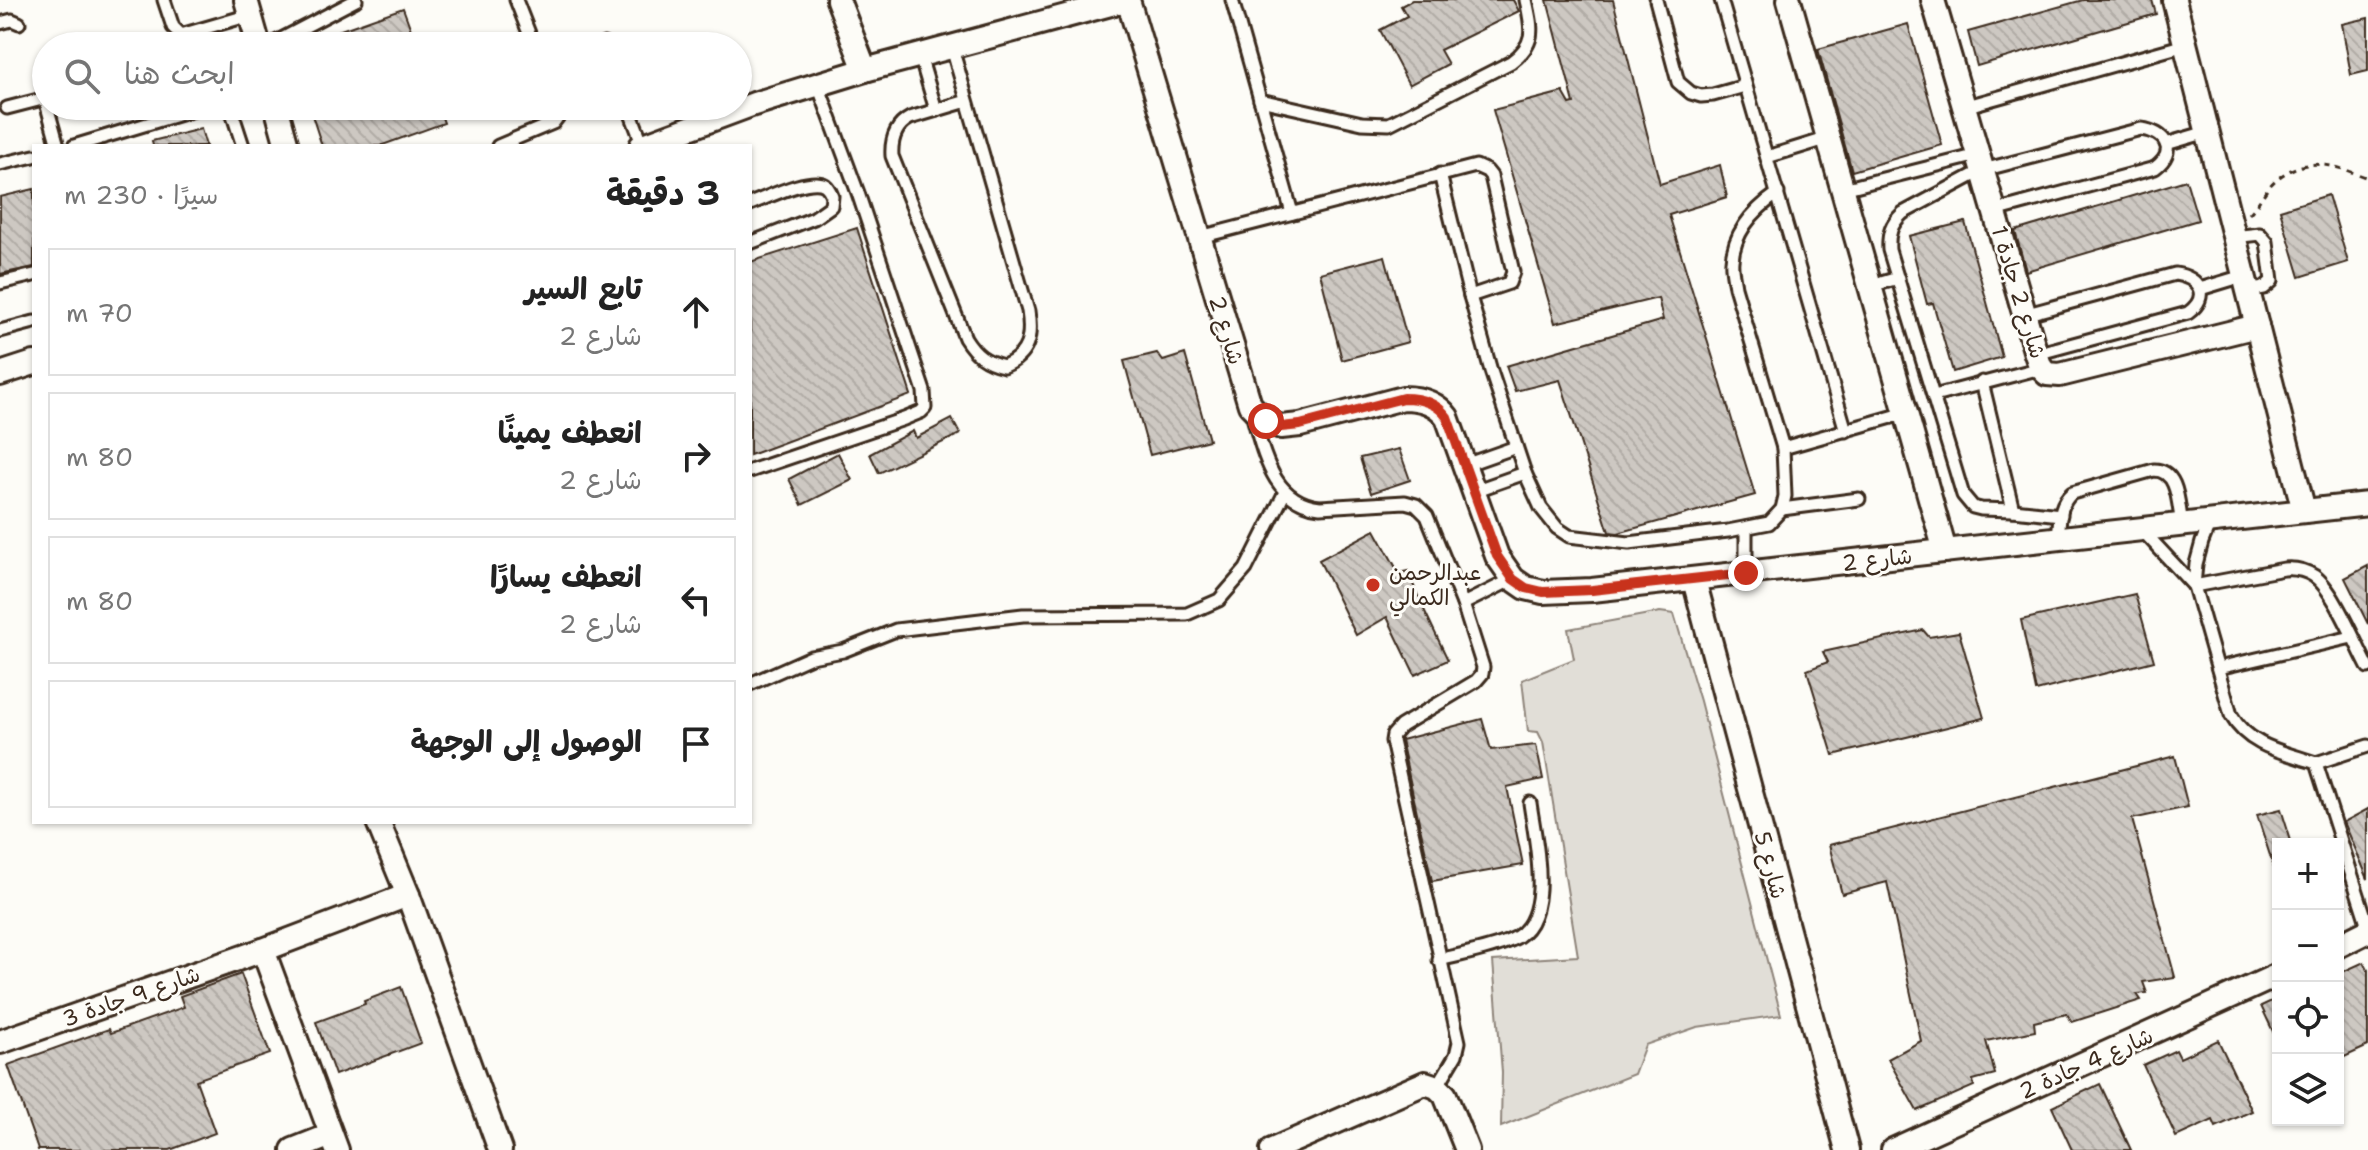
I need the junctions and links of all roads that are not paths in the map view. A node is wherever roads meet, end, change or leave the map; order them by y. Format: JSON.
{"nodes":[{"id":1,"x":164,"y":0,"type":"edge"},
{"id":2,"x":356,"y":0,"type":"edge"},
{"id":3,"x":516,"y":0,"type":"edge"},
{"id":4,"x":838,"y":0,"type":"edge"},
{"id":5,"x":1127,"y":0,"type":"edge"},
{"id":6,"x":1232,"y":0,"type":"edge"},
{"id":7,"x":1526,"y":0,"type":"edge"},
{"id":8,"x":1656,"y":0,"type":"edge"},
{"id":9,"x":1721,"y":0,"type":"edge"},
{"id":10,"x":1789,"y":0,"type":"edge"},
{"id":11,"x":1933,"y":0,"type":"edge"},
{"id":12,"x":2174,"y":0,"type":"edge"},
{"id":13,"x":248,"y":8,"type":"edge"},
{"id":14,"x":0,"y":23,"type":"edge"},
{"id":15,"x":19,"y":23,"type":"dead end"},
{"id":16,"x":178,"y":32,"type":"edge"},
{"id":17,"x":188,"y":32,"type":"edge"},
{"id":18,"x":255,"y":32,"type":"edge"},
{"id":19,"x":295,"y":32,"type":"edge"},
{"id":20,"x":529,"y":32,"type":"edge"},
{"id":21,"x":2185,"y":45,"type":"junction"},
{"id":22,"x":952,"y":48,"type":"junction"},
{"id":23,"x":920,"y":56,"type":"junction"},
{"id":24,"x":865,"y":70,"type":"junction"},
{"id":25,"x":818,"y":85,"type":"junction"},
{"id":26,"x":1745,"y":86,"type":"junction"},
{"id":27,"x":1260,"y":100,"type":"junction"},
{"id":28,"x":967,"y":101,"type":"junction"},
{"id":29,"x":32,"y":104,"type":"edge"},
{"id":30,"x":752,"y":105,"type":"edge"},
{"id":31,"x":1964,"y":107,"type":"junction"},
{"id":32,"x":7,"y":108,"type":"dead end"},
{"id":33,"x":936,"y":110,"type":"junction"},
{"id":34,"x":51,"y":120,"type":"edge"},
{"id":35,"x":160,"y":120,"type":"edge"},
{"id":36,"x":235,"y":120,"type":"edge"},
{"id":37,"x":278,"y":120,"type":"edge"},
{"id":38,"x":555,"y":120,"type":"edge"},
{"id":39,"x":637,"y":120,"type":"edge"},
{"id":40,"x":718,"y":120,"type":"edge"},
{"id":41,"x":2207,"y":132,"type":"junction"},
{"id":42,"x":1829,"y":138,"type":"junction"},
{"id":43,"x":57,"y":144,"type":"edge"},
{"id":44,"x":81,"y":144,"type":"edge"},
{"id":45,"x":242,"y":144,"type":"edge"},
{"id":46,"x":281,"y":144,"type":"edge"},
{"id":47,"x":503,"y":144,"type":"edge"},
{"id":48,"x":653,"y":144,"type":"edge"},
{"id":49,"x":2166,"y":144,"type":"junction"},
{"id":50,"x":32,"y":156,"type":"edge"},
{"id":51,"x":1767,"y":157,"type":"junction"},
{"id":52,"x":1981,"y":163,"type":"junction"},
{"id":53,"x":0,"y":164,"type":"edge"},
{"id":54,"x":1440,"y":174,"type":"junction"},
{"id":55,"x":1843,"y":189,"type":"junction"},
{"id":56,"x":1778,"y":193,"type":"junction"},
{"id":57,"x":752,"y":203,"type":"edge"},
{"id":58,"x":1995,"y":211,"type":"junction"},
{"id":59,"x":1292,"y":213,"type":"junction"},
{"id":60,"x":2233,"y":233,"type":"junction"},
{"id":61,"x":1200,"y":237,"type":"junction"},
{"id":62,"x":752,"y":242,"type":"edge"},
{"id":63,"x":32,"y":275,"type":"edge"},
{"id":64,"x":1898,"y":278,"type":"junction"},
{"id":65,"x":0,"y":283,"type":"edge"},
{"id":66,"x":2245,"y":284,"type":"junction"},
{"id":67,"x":1871,"y":286,"type":"junction"},
{"id":68,"x":2200,"y":289,"type":"junction"},
{"id":69,"x":1470,"y":296,"type":"junction"},
{"id":70,"x":2024,"y":315,"type":"junction"},
{"id":71,"x":32,"y":323,"type":"edge"},
{"id":72,"x":2257,"y":326,"type":"junction"},
{"id":73,"x":0,"y":331,"type":"edge"},
{"id":74,"x":2038,"y":361,"type":"junction"},
{"id":75,"x":32,"y":364,"type":"edge"},
{"id":76,"x":0,"y":374,"type":"edge"},
{"id":77,"x":1982,"y":382,"type":"junction"},
{"id":78,"x":1934,"y":396,"type":"junction"},
{"id":79,"x":1250,"y":405,"type":"junction"},
{"id":80,"x":1906,"y":413,"type":"junction"},
{"id":81,"x":1846,"y":431,"type":"junction"},
{"id":82,"x":1516,"y":447,"type":"junction"},
{"id":83,"x":1783,"y":448,"type":"junction"},
{"id":84,"x":1465,"y":465,"type":"junction"},
{"id":85,"x":752,"y":470,"type":"edge"},
{"id":86,"x":1525,"y":473,"type":"junction"},
{"id":87,"x":1474,"y":491,"type":"junction"},
{"id":88,"x":1285,"y":492,"type":"junction"},
{"id":89,"x":1859,"y":499,"type":"dead end"},
{"id":90,"x":2368,"y":504,"type":"edge"},
{"id":91,"x":1782,"y":509,"type":"junction"},
{"id":92,"x":2013,"y":510,"type":"junction"},
{"id":93,"x":2304,"y":511,"type":"junction"},
{"id":94,"x":2211,"y":522,"type":"junction"},
{"id":95,"x":2182,"y":525,"type":"junction"},
{"id":96,"x":2060,"y":526,"type":"junction"},
{"id":97,"x":1746,"y":528,"type":"junction"},
{"id":98,"x":2141,"y":529,"type":"junction"},
{"id":99,"x":1945,"y":551,"type":"junction"},
{"id":100,"x":1746,"y":573,"type":"junction"},
{"id":101,"x":1513,"y":579,"type":"junction"},
{"id":102,"x":1694,"y":580,"type":"junction"},
{"id":103,"x":2194,"y":586,"type":"junction"},
{"id":104,"x":1463,"y":604,"type":"junction"},
{"id":105,"x":2352,"y":637,"type":"junction"},
{"id":106,"x":2368,"y":667,"type":"edge"},
{"id":107,"x":2218,"y":668,"type":"junction"},
{"id":108,"x":752,"y":683,"type":"edge"},
{"id":109,"x":2368,"y":746,"type":"edge"},
{"id":110,"x":2316,"y":763,"type":"junction"},
{"id":111,"x":1530,"y":803,"type":"dead end"},
{"id":112,"x":379,"y":824,"type":"edge"},
{"id":113,"x":408,"y":895,"type":"junction"},
{"id":114,"x":2368,"y":929,"type":"edge"},
{"id":115,"x":2344,"y":943,"type":"edge"},
{"id":116,"x":263,"y":950,"type":"junction"},
{"id":117,"x":1439,"y":960,"type":"junction"},
{"id":118,"x":2272,"y":978,"type":"edge"},
{"id":119,"x":0,"y":1042,"type":"edge"},
{"id":120,"x":1437,"y":1087,"type":"junction"},
{"id":121,"x":334,"y":1143,"type":"edge"},
{"id":122,"x":293,"y":1150,"type":"edge"},
{"id":123,"x":500,"y":1150,"type":"edge"},
{"id":124,"x":1272,"y":1150,"type":"edge"},
{"id":125,"x":1467,"y":1150,"type":"edge"},
{"id":126,"x":1847,"y":1150,"type":"edge"},
{"id":127,"x":1893,"y":1150,"type":"edge"}],
"edges":[{"from":1,"to":16,"type":"lane"},
{"from":2,"to":19,"type":"lane"},
{"from":3,"to":20,"type":"lane"},
{"from":4,"to":24,"type":"street"},
{"from":5,"to":22,"type":"street"},
{"from":5,"to":61,"type":"street","name":"شارع 2"},
{"from":6,"to":27,"type":"lane"},
{"from":7,"to":27,"type":"lane"},
{"from":8,"to":26,"type":"lane"},
{"from":9,"to":26,"type":"lane"},
{"from":10,"to":42,"type":"street"},
{"from":11,"to":31,"type":"street","name":"شارع 2 جادة 1"},
{"from":12,"to":21,"type":"street"},
{"from":13,"to":17,"type":"lane"},
{"from":13,"to":18,"type":"street"},
{"from":14,"to":15,"type":"lane"},
{"from":21,"to":31,"type":"lane"},
{"from":21,"to":41,"type":"street"},
{"from":22,"to":23,"type":"street"},
{"from":22,"to":28,"type":"lane"},
{"from":23,"to":24,"type":"street"},
{"from":23,"to":33,"type":"lane"},
{"from":24,"to":25,"type":"street"},
{"from":25,"to":30,"type":"street"},
{"from":25,"to":85,"type":"lane"},
{"from":26,"to":51,"type":"lane"},
{"from":27,"to":59,"type":"lane"},
{"from":28,"to":33,"type":"lane"},
{"from":28,"to":33,"type":"lane"},
{"from":29,"to":32,"type":"lane"},
{"from":31,"to":52,"type":"street","name":"شارع 2 جادة 1"},
{"from":34,"to":43,"type":"lane"},
{"from":35,"to":44,"type":"lane"},
{"from":36,"to":45,"type":"lane"},
{"from":37,"to":46,"type":"street"},
{"from":38,"to":47,"type":"lane"},
{"from":39,"to":48,"type":"lane"},
{"from":40,"to":48,"type":"street"},
{"from":41,"to":49,"type":"lane"},
{"from":41,"to":60,"type":"street"},
{"from":42,"to":51,"type":"lane"},
{"from":42,"to":55,"type":"street"},
{"from":49,"to":52,"type":"lane"},
{"from":49,"to":58,"type":"lane"},
{"from":50,"to":53,"type":"lane"},
{"from":51,"to":56,"type":"lane"},
{"from":52,"to":55,"type":"lane"},
{"from":52,"to":58,"type":"street","name":"شارع 2 جادة 1"},
{"from":52,"to":64,"type":"lane"},
{"from":54,"to":59,"type":"lane"},
{"from":54,"to":69,"type":"lane"},
{"from":54,"to":69,"type":"lane"},
{"from":55,"to":67,"type":"street"},
{"from":56,"to":81,"type":"lane"},
{"from":56,"to":83,"type":"lane"},
{"from":57,"to":62,"type":"lane"},
{"from":58,"to":70,"type":"street","name":"شارع 2 جادة 1"},
{"from":59,"to":61,"type":"lane"},
{"from":60,"to":66,"type":"street"},
{"from":60,"to":66,"type":"lane"},
{"from":61,"to":79,"type":"street","name":"شارع 2"},
{"from":63,"to":65,"type":"lane"},
{"from":64,"to":67,"type":"lane"},
{"from":64,"to":78,"type":"lane"},
{"from":66,"to":68,"type":"lane"},
{"from":66,"to":72,"type":"street"},
{"from":67,"to":80,"type":"street"},
{"from":68,"to":70,"type":"lane"},
{"from":68,"to":74,"type":"lane"},
{"from":69,"to":82,"type":"lane"},
{"from":70,"to":74,"type":"street","name":"شارع 2 جادة 1"},
{"from":71,"to":73,"type":"lane"},
{"from":72,"to":74,"type":"street","name":"شارع 2 جادة 1"},
{"from":72,"to":93,"type":"street"},
{"from":74,"to":77,"type":"lane"},
{"from":75,"to":76,"type":"street"},
{"from":77,"to":78,"type":"lane"},
{"from":77,"to":92,"type":"lane"},
{"from":78,"to":92,"type":"lane"},
{"from":79,"to":84,"type":"street"},
{"from":79,"to":88,"type":"lane"},
{"from":80,"to":81,"type":"lane"},
{"from":80,"to":99,"type":"street"},
{"from":81,"to":83,"type":"lane"},
{"from":82,"to":84,"type":"lane"},
{"from":82,"to":86,"type":"lane"},
{"from":83,"to":91,"type":"lane"},
{"from":84,"to":87,"type":"street"},
{"from":86,"to":87,"type":"lane"},
{"from":86,"to":97,"type":"lane"},
{"from":87,"to":101,"type":"street"},
{"from":88,"to":104,"type":"lane"},
{"from":88,"to":108,"type":"lane"},
{"from":89,"to":91,"type":"lane"},
{"from":90,"to":93,"type":"street","name":"شارع 2"},
{"from":91,"to":97,"type":"lane"},
{"from":92,"to":96,"type":"lane"},
{"from":93,"to":94,"type":"street","name":"شارع 2"},
{"from":94,"to":95,"type":"street","name":"شارع 2"},
{"from":94,"to":103,"type":"lane"},
{"from":95,"to":96,"type":"lane"},
{"from":95,"to":98,"type":"street","name":"شارع 2"},
{"from":96,"to":98,"type":"street","name":"شارع 2"},
{"from":96,"to":99,"type":"street","name":"شارع 2"},
{"from":97,"to":100,"type":"lane"},
{"from":98,"to":103,"type":"lane"},
{"from":99,"to":100,"type":"street","name":"شارع 2"},
{"from":100,"to":102,"type":"street","name":"شارع 2"},
{"from":101,"to":102,"type":"street","name":"شارع 2"},
{"from":101,"to":104,"type":"lane"},
{"from":102,"to":126,"type":"street","name":"شارع 5"},
{"from":103,"to":105,"type":"lane"},
{"from":103,"to":107,"type":"lane"},
{"from":104,"to":117,"type":"lane"},
{"from":105,"to":106,"type":"lane"},
{"from":105,"to":107,"type":"lane"},
{"from":107,"to":110,"type":"lane"},
{"from":109,"to":110,"type":"lane"},
{"from":110,"to":114,"type":"lane"},
{"from":111,"to":117,"type":"lane"},
{"from":112,"to":113,"type":"street"},
{"from":113,"to":116,"type":"street","name":"شارع 9 جادة 3"},
{"from":113,"to":123,"type":"street"},
{"from":114,"to":115,"type":"street"},
{"from":116,"to":119,"type":"street","name":"شارع 9 جادة 3"},
{"from":116,"to":121,"type":"street"},
{"from":117,"to":120,"type":"lane"},
{"from":118,"to":127,"type":"street","name":"شارع 4 جادة 2"},
{"from":120,"to":124,"type":"street"},
{"from":120,"to":125,"type":"street"},
{"from":121,"to":122,"type":"street"}]}
